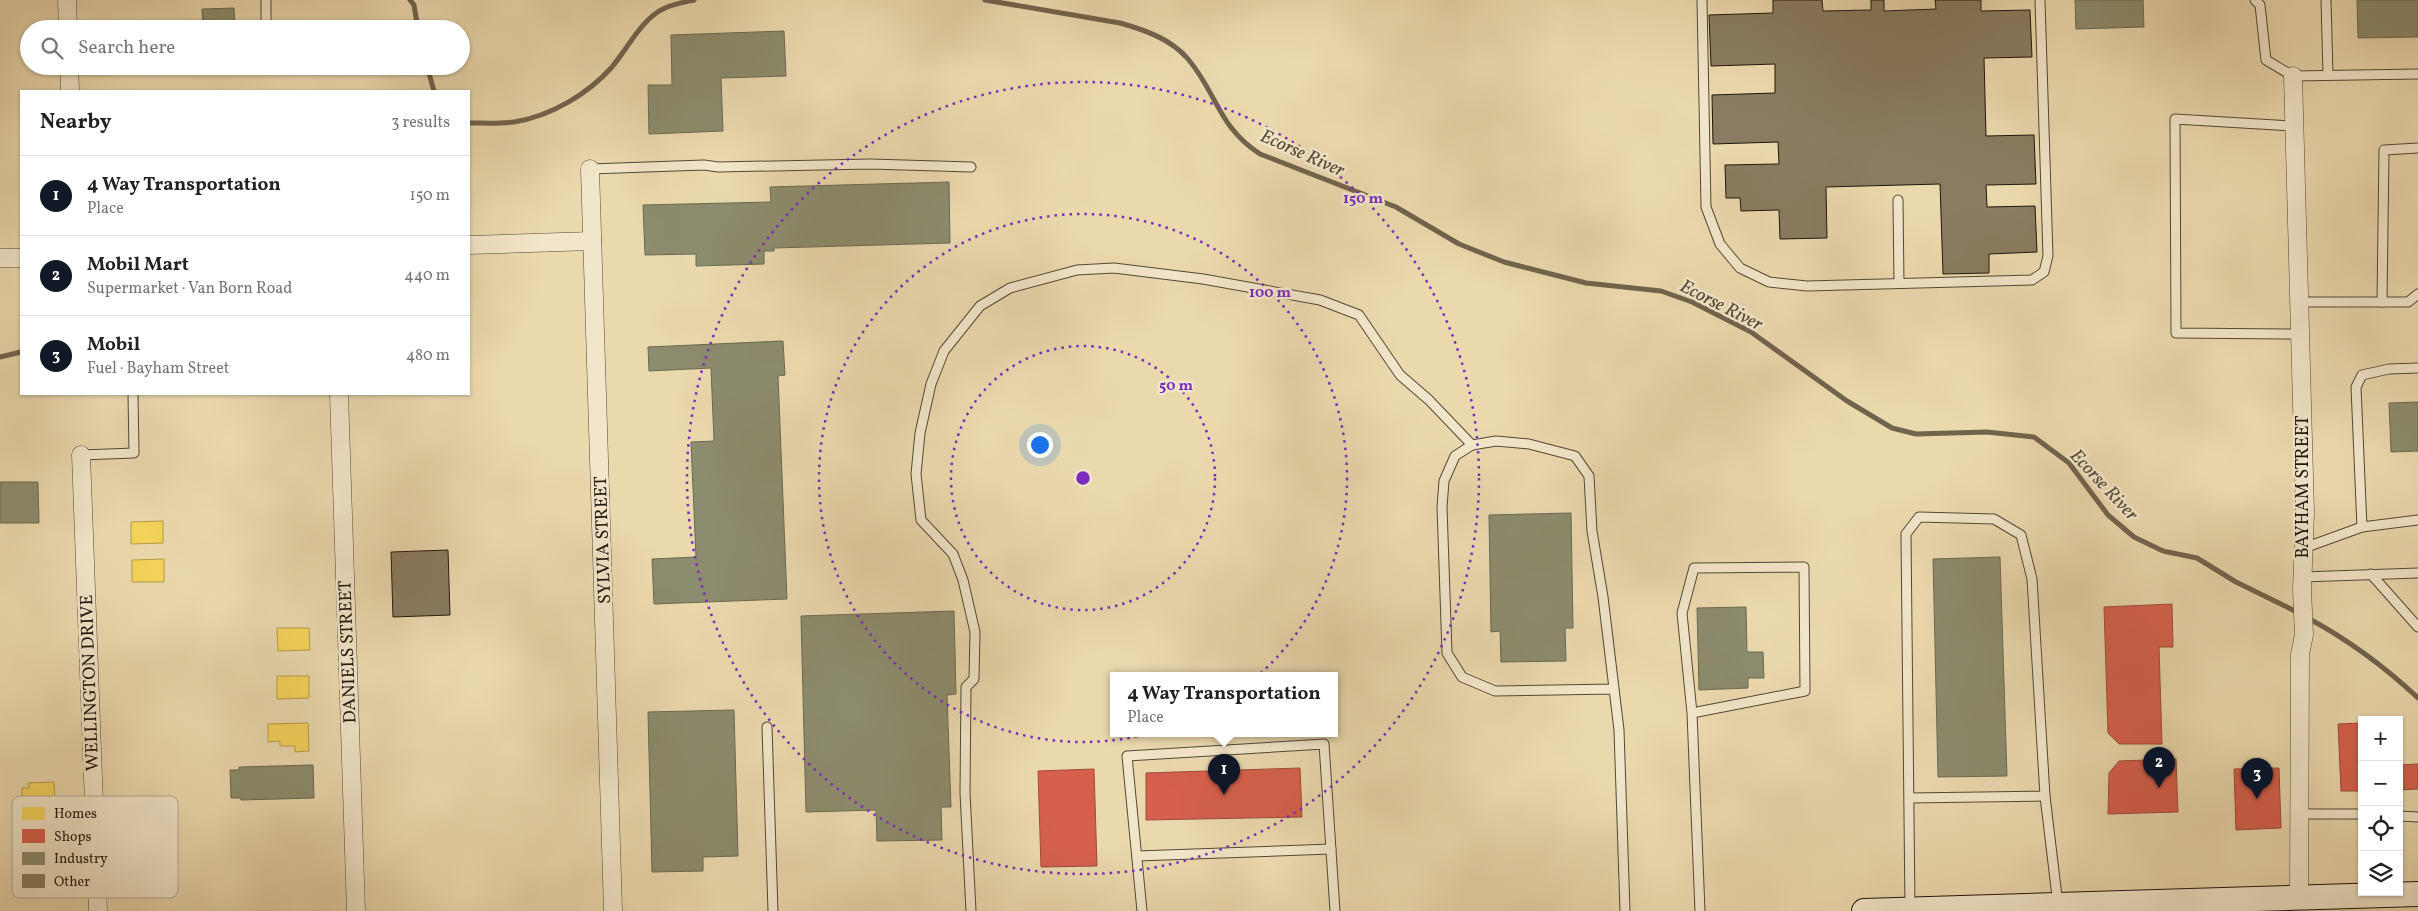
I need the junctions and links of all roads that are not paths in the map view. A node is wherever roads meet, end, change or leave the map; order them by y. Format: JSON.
{"nodes":[{"id":1,"x":67,"y":0,"type":"edge"},
{"id":2,"x":266,"y":0,"type":"edge"},
{"id":3,"x":1702,"y":0,"type":"edge"},
{"id":4,"x":2040,"y":0,"type":"edge"},
{"id":5,"x":2255,"y":0,"type":"edge"},
{"id":6,"x":2326,"y":0,"type":"edge"},
{"id":7,"x":68,"y":20,"type":"edge"},
{"id":8,"x":266,"y":20,"type":"edge"},
{"id":9,"x":2418,"y":74,"type":"edge"},
{"id":10,"x":69,"y":75,"type":"edge"},
{"id":11,"x":2293,"y":76,"type":"junction"},
{"id":12,"x":2328,"y":76,"type":"junction"},
{"id":13,"x":70,"y":90,"type":"edge"},
{"id":14,"x":2294,"y":126,"type":"junction"},
{"id":15,"x":2418,"y":148,"type":"edge"},
{"id":16,"x":971,"y":167,"type":"dead end"},
{"id":17,"x":590,"y":169,"type":"joint"},
{"id":18,"x":1898,"y":200,"type":"dead end"},
{"id":19,"x":592,"y":241,"type":"junction"},
{"id":20,"x":470,"y":244,"type":"edge"},
{"id":21,"x":0,"y":258,"type":"edge"},
{"id":22,"x":20,"y":258,"type":"edge"},
{"id":23,"x":1899,"y":283,"type":"junction"},
{"id":24,"x":2418,"y":294,"type":"edge"},
{"id":25,"x":2299,"y":302,"type":"junction"},
{"id":26,"x":2382,"y":302,"type":"junction"},
{"id":27,"x":2300,"y":334,"type":"junction"},
{"id":28,"x":2418,"y":368,"type":"edge"},
{"id":29,"x":133,"y":395,"type":"edge"},
{"id":30,"x":339,"y":395,"type":"edge"},
{"id":31,"x":1472,"y":445,"type":"junction"},
{"id":32,"x":81,"y":455,"type":"joint"},
{"id":33,"x":2418,"y":520,"type":"edge"},
{"id":34,"x":2362,"y":527,"type":"junction"},
{"id":35,"x":2304,"y":548,"type":"junction"},
{"id":36,"x":2418,"y":573,"type":"edge"},
{"id":37,"x":2371,"y":574,"type":"junction"},
{"id":38,"x":2302,"y":583,"type":"junction"},
{"id":39,"x":2418,"y":627,"type":"edge"},
{"id":40,"x":1613,"y":689,"type":"junction"},
{"id":41,"x":1692,"y":713,"type":"junction"},
{"id":42,"x":767,"y":726,"type":"dead end"},
{"id":43,"x":94,"y":796,"type":"edge"},
{"id":44,"x":2045,"y":796,"type":"junction"},
{"id":45,"x":1909,"y":798,"type":"junction"},
{"id":46,"x":2299,"y":814,"type":"junction"},
{"id":47,"x":2358,"y":814,"type":"edge"},
{"id":48,"x":2403,"y":816,"type":"edge"},
{"id":49,"x":2418,"y":817,"type":"edge"},
{"id":50,"x":1331,"y":849,"type":"junction"},
{"id":51,"x":1137,"y":856,"type":"junction"},
{"id":52,"x":2418,"y":894,"type":"edge"},
{"id":53,"x":2299,"y":897,"type":"junction"},
{"id":54,"x":98,"y":898,"type":"edge"},
{"id":55,"x":2058,"y":905,"type":"junction"},
{"id":56,"x":1910,"y":910,"type":"junction"},
{"id":57,"x":1944,"y":910,"type":"edge"},
{"id":58,"x":98,"y":911,"type":"edge"},
{"id":59,"x":356,"y":911,"type":"edge"},
{"id":60,"x":613,"y":911,"type":"edge"},
{"id":61,"x":772,"y":911,"type":"edge"},
{"id":62,"x":971,"y":911,"type":"edge"},
{"id":63,"x":1142,"y":911,"type":"edge"},
{"id":64,"x":1335,"y":911,"type":"edge"},
{"id":65,"x":1625,"y":911,"type":"edge"},
{"id":66,"x":1700,"y":911,"type":"edge"},
{"id":67,"x":1864,"y":911,"type":"edge"}],
"edges":[{"from":1,"to":7,"type":"street"},
{"from":2,"to":8,"type":"lane"},
{"from":3,"to":23,"type":"lane"},
{"from":4,"to":23,"type":"lane"},
{"from":5,"to":11,"type":"lane"},
{"from":6,"to":12,"type":"lane"},
{"from":9,"to":12,"type":"lane"},
{"from":10,"to":13,"type":"street"},
{"from":11,"to":12,"type":"lane"},
{"from":11,"to":14,"type":"street","name":"BAYHAM STREET"},
{"from":14,"to":25,"type":"street","name":"BAYHAM STREET"},
{"from":14,"to":27,"type":"lane"},
{"from":15,"to":26,"type":"lane"},
{"from":16,"to":17,"type":"lane"},
{"from":17,"to":19,"type":"street","name":"SYLVIA STREET"},
{"from":18,"to":23,"type":"lane"},
{"from":19,"to":20,"type":"street"},
{"from":19,"to":60,"type":"street","name":"SYLVIA STREET"},
{"from":21,"to":22,"type":"street"},
{"from":24,"to":26,"type":"lane"},
{"from":25,"to":26,"type":"lane"},
{"from":25,"to":27,"type":"street","name":"BAYHAM STREET"},
{"from":27,"to":35,"type":"street","name":"BAYHAM STREET"},
{"from":28,"to":34,"type":"lane"},
{"from":29,"to":32,"type":"lane"},
{"from":30,"to":59,"type":"street","name":"DANIELS STREET"},
{"from":31,"to":40,"type":"lane"},
{"from":31,"to":40,"type":"lane"},
{"from":31,"to":62,"type":"lane"},
{"from":32,"to":43,"type":"street","name":"WELLINGTON DRIVE"},
{"from":33,"to":34,"type":"lane"},
{"from":34,"to":35,"type":"lane"},
{"from":35,"to":38,"type":"street","name":"BAYHAM STREET"},
{"from":36,"to":37,"type":"lane"},
{"from":37,"to":38,"type":"lane"},
{"from":37,"to":39,"type":"lane"},
{"from":38,"to":46,"type":"street","name":"BAYHAM STREET"},
{"from":40,"to":65,"type":"lane"},
{"from":41,"to":41,"type":"lane"},
{"from":41,"to":66,"type":"lane"},
{"from":42,"to":61,"type":"lane"},
{"from":44,"to":45,"type":"lane"},
{"from":44,"to":45,"type":"lane"},
{"from":44,"to":55,"type":"lane"},
{"from":45,"to":56,"type":"lane"},
{"from":46,"to":47,"type":"lane"},
{"from":46,"to":53,"type":"street","name":"BAYHAM STREET"},
{"from":48,"to":49,"type":"lane"},
{"from":50,"to":51,"type":"lane"},
{"from":50,"to":51,"type":"lane"},
{"from":50,"to":64,"type":"lane"},
{"from":51,"to":63,"type":"lane"},
{"from":52,"to":53,"type":"main road"},
{"from":53,"to":55,"type":"main road"},
{"from":54,"to":58,"type":"street","name":"WELLINGTON DRIVE"},
{"from":55,"to":57,"type":"main road"},
{"from":56,"to":57,"type":"main road"},
{"from":56,"to":67,"type":"main road"}]}
